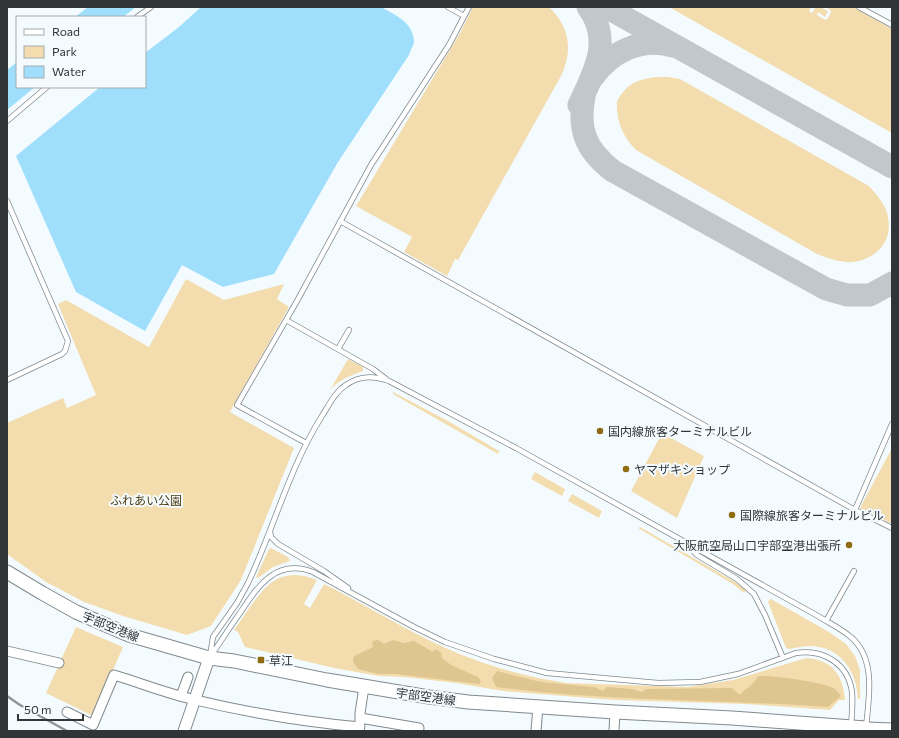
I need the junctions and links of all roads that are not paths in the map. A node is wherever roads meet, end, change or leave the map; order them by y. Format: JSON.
{"nodes":[{"id":1,"x":151,"y":7,"type":"edge"},
{"id":2,"x":448,"y":7,"type":"edge"},
{"id":3,"x":469,"y":7,"type":"edge"},
{"id":4,"x":859,"y":7,"type":"edge"},
{"id":5,"x":138,"y":16,"type":"edge"},
{"id":6,"x":464,"y":16,"type":"junction"},
{"id":7,"x":892,"y":25,"type":"edge"},
{"id":8,"x":46,"y":88,"type":"edge"},
{"id":9,"x":7,"y":121,"type":"edge"},
{"id":10,"x":7,"y":201,"type":"edge"},
{"id":11,"x":340,"y":221,"type":"junction"},
{"id":12,"x":286,"y":320,"type":"junction"},
{"id":13,"x":349,"y":330,"type":"dead end"},
{"id":14,"x":338,"y":349,"type":"junction"},
{"id":15,"x":7,"y":380,"type":"edge"},
{"id":16,"x":389,"y":381,"type":"junction"},
{"id":17,"x":892,"y":424,"type":"edge"},
{"id":18,"x":306,"y":443,"type":"junction"},
{"id":19,"x":855,"y":510,"type":"junction"},
{"id":20,"x":892,"y":528,"type":"edge"},
{"id":21,"x":270,"y":529,"type":"junction"},
{"id":22,"x":686,"y":542,"type":"junction"},
{"id":23,"x":854,"y":571,"type":"dead end"},
{"id":24,"x":7,"y":572,"type":"edge"},
{"id":25,"x":366,"y":600,"type":"junction"},
{"id":26,"x":826,"y":621,"type":"junction"},
{"id":27,"x":7,"y":651,"type":"edge"},
{"id":28,"x":209,"y":658,"type":"junction"},
{"id":29,"x":782,"y":658,"type":"junction"},
{"id":30,"x":59,"y":663,"type":"dead end"},
{"id":31,"x":188,"y":677,"type":"dead end"},
{"id":32,"x":364,"y":687,"type":"junction"},
{"id":33,"x":181,"y":696,"type":"junction"},
{"id":34,"x":196,"y":700,"type":"junction"},
{"id":35,"x":538,"y":706,"type":"junction"},
{"id":36,"x":67,"y":712,"type":"dead end"},
{"id":37,"x":615,"y":712,"type":"junction"},
{"id":38,"x":360,"y":725,"type":"edge"},
{"id":39,"x":419,"y":728,"type":"dead end"},
{"id":40,"x":850,"y":729,"type":"edge"},
{"id":41,"x":866,"y":729,"type":"edge"},
{"id":42,"x":892,"y":729,"type":"edge"},
{"id":43,"x":184,"y":731,"type":"edge"},
{"id":44,"x":536,"y":731,"type":"edge"},
{"id":45,"x":614,"y":731,"type":"edge"}],
"edges":[{"from":1,"to":5,"type":"lane"},
{"from":2,"to":6,"type":"lane"},
{"from":3,"to":6,"type":"lane"},
{"from":4,"to":7,"type":"lane"},
{"from":6,"to":11,"type":"lane"},
{"from":8,"to":9,"type":"lane"},
{"from":10,"to":15,"type":"lane"},
{"from":11,"to":12,"type":"lane"},
{"from":11,"to":19,"type":"lane"},
{"from":12,"to":14,"type":"lane"},
{"from":12,"to":18,"type":"lane"},
{"from":13,"to":14,"type":"lane"},
{"from":14,"to":16,"type":"lane"},
{"from":16,"to":18,"type":"lane"},
{"from":16,"to":22,"type":"lane"},
{"from":17,"to":19,"type":"lane"},
{"from":18,"to":21,"type":"lane"},
{"from":19,"to":20,"type":"lane"},
{"from":21,"to":25,"type":"lane"},
{"from":21,"to":28,"type":"lane"},
{"from":22,"to":26,"type":"lane"},
{"from":22,"to":29,"type":"lane"},
{"from":23,"to":26,"type":"lane"},
{"from":24,"to":28,"type":"main road","name":"宇部空港線"},
{"from":25,"to":28,"type":"lane"},
{"from":25,"to":29,"type":"lane"},
{"from":26,"to":41,"type":"lane"},
{"from":27,"to":30,"type":"street"},
{"from":28,"to":32,"type":"main road","name":"宇部空港線"},
{"from":28,"to":34,"type":"street"},
{"from":29,"to":40,"type":"lane"},
{"from":31,"to":33,"type":"street"},
{"from":32,"to":35,"type":"main road","name":"宇部空港線"},
{"from":32,"to":38,"type":"street"},
{"from":33,"to":34,"type":"street"},
{"from":33,"to":36,"type":"street"},
{"from":34,"to":38,"type":"street"},
{"from":34,"to":43,"type":"street"},
{"from":35,"to":37,"type":"main road","name":"宇部空港線"},
{"from":35,"to":44,"type":"street"},
{"from":37,"to":40,"type":"main road","name":"宇部空港線"},
{"from":37,"to":45,"type":"street"},
{"from":38,"to":39,"type":"street"},
{"from":40,"to":41,"type":"main road","name":"宇部空港線"},
{"from":41,"to":42,"type":"street"}]}
